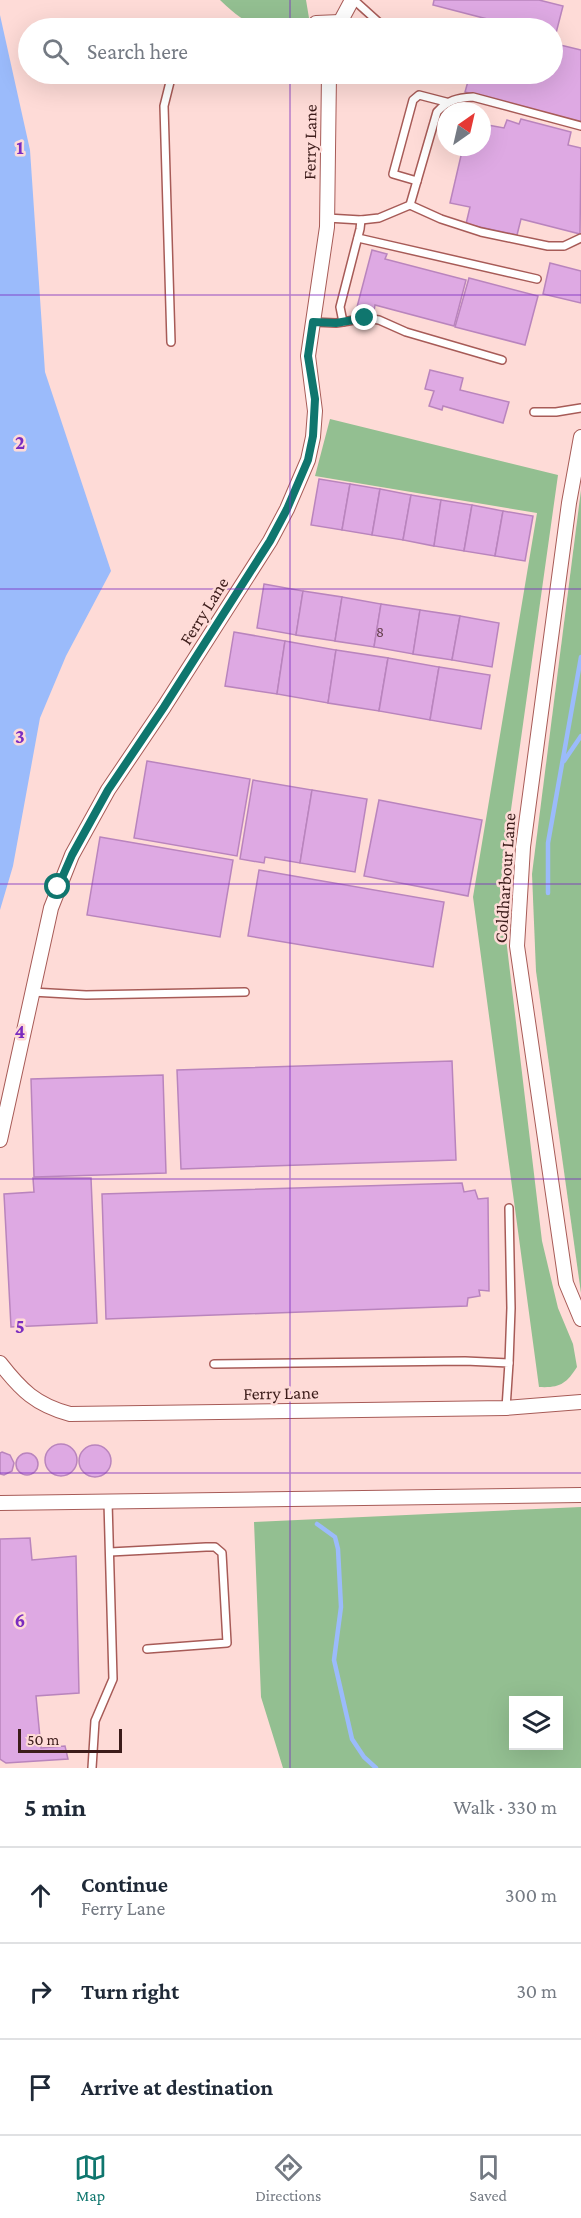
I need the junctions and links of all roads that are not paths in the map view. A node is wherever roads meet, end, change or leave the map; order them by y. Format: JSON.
{"nodes":[{"id":1,"x":353,"y":0,"type":"edge"},
{"id":2,"x":342,"y":18,"type":"edge"},
{"id":3,"x":374,"y":18,"type":"edge"},
{"id":4,"x":170,"y":84,"type":"edge"},
{"id":5,"x":329,"y":84,"type":"edge"},
{"id":6,"x":446,"y":102,"type":"joint"},
{"id":7,"x":437,"y":112,"type":"edge"},
{"id":8,"x":581,"y":126,"type":"edge"},
{"id":9,"x":417,"y":181,"type":"junction"},
{"id":10,"x":410,"y":205,"type":"junction"},
{"id":11,"x":327,"y":218,"type":"junction"},
{"id":12,"x":361,"y":220,"type":"junction"},
{"id":13,"x":358,"y":238,"type":"junction"},
{"id":14,"x":581,"y":238,"type":"edge"},
{"id":15,"x":537,"y":279,"type":"dead end"},
{"id":16,"x":313,"y":322,"type":"junction"},
{"id":17,"x":343,"y":322,"type":"junction"},
{"id":18,"x":171,"y":342,"type":"dead end"},
{"id":19,"x":502,"y":360,"type":"dead end"},
{"id":20,"x":581,"y":408,"type":"edge"},
{"id":21,"x":534,"y":412,"type":"dead end"},
{"id":22,"x":581,"y":436,"type":"edge"},
{"id":23,"x":32,"y":992,"type":"junction"},
{"id":24,"x":245,"y":992,"type":"dead end"},
{"id":25,"x":0,"y":1140,"type":"edge"},
{"id":26,"x":509,"y":1208,"type":"dead end"},
{"id":27,"x":581,"y":1319,"type":"edge"},
{"id":28,"x":0,"y":1363,"type":"edge"},
{"id":29,"x":509,"y":1363,"type":"junction"},
{"id":30,"x":214,"y":1364,"type":"dead end"},
{"id":31,"x":581,"y":1402,"type":"edge"},
{"id":32,"x":506,"y":1408,"type":"junction"},
{"id":33,"x":581,"y":1495,"type":"edge"},
{"id":34,"x":108,"y":1502,"type":"junction"},
{"id":35,"x":0,"y":1503,"type":"edge"},
{"id":36,"x":110,"y":1552,"type":"junction"},
{"id":37,"x":147,"y":1649,"type":"dead end"},
{"id":38,"x":92,"y":1768,"type":"edge"}],
"edges":[{"from":1,"to":2,"type":"street"},
{"from":1,"to":3,"type":"lane"},
{"from":4,"to":18,"type":"lane"},
{"from":5,"to":11,"type":"street","name":"Ferry Lane"},
{"from":6,"to":8,"type":"lane"},
{"from":6,"to":9,"type":"lane"},
{"from":7,"to":9,"type":"lane"},
{"from":9,"to":10,"type":"lane"},
{"from":10,"to":12,"type":"lane"},
{"from":10,"to":14,"type":"lane"},
{"from":11,"to":12,"type":"lane"},
{"from":11,"to":16,"type":"street","name":"Ferry Lane"},
{"from":12,"to":13,"type":"lane"},
{"from":13,"to":15,"type":"lane"},
{"from":13,"to":17,"type":"lane"},
{"from":16,"to":17,"type":"lane"},
{"from":16,"to":23,"type":"street","name":"Ferry Lane"},
{"from":17,"to":19,"type":"lane"},
{"from":20,"to":21,"type":"lane"},
{"from":22,"to":27,"type":"street","name":"Coldharbour Lane"},
{"from":23,"to":24,"type":"lane"},
{"from":23,"to":25,"type":"street","name":"Ferry Lane"},
{"from":26,"to":29,"type":"lane"},
{"from":28,"to":32,"type":"street","name":"Ferry Lane"},
{"from":29,"to":30,"type":"lane"},
{"from":29,"to":32,"type":"lane"},
{"from":31,"to":32,"type":"street","name":"Ferry Lane"},
{"from":33,"to":34,"type":"street"},
{"from":34,"to":35,"type":"street"},
{"from":34,"to":36,"type":"lane"},
{"from":36,"to":37,"type":"lane"},
{"from":36,"to":38,"type":"lane"}]}
